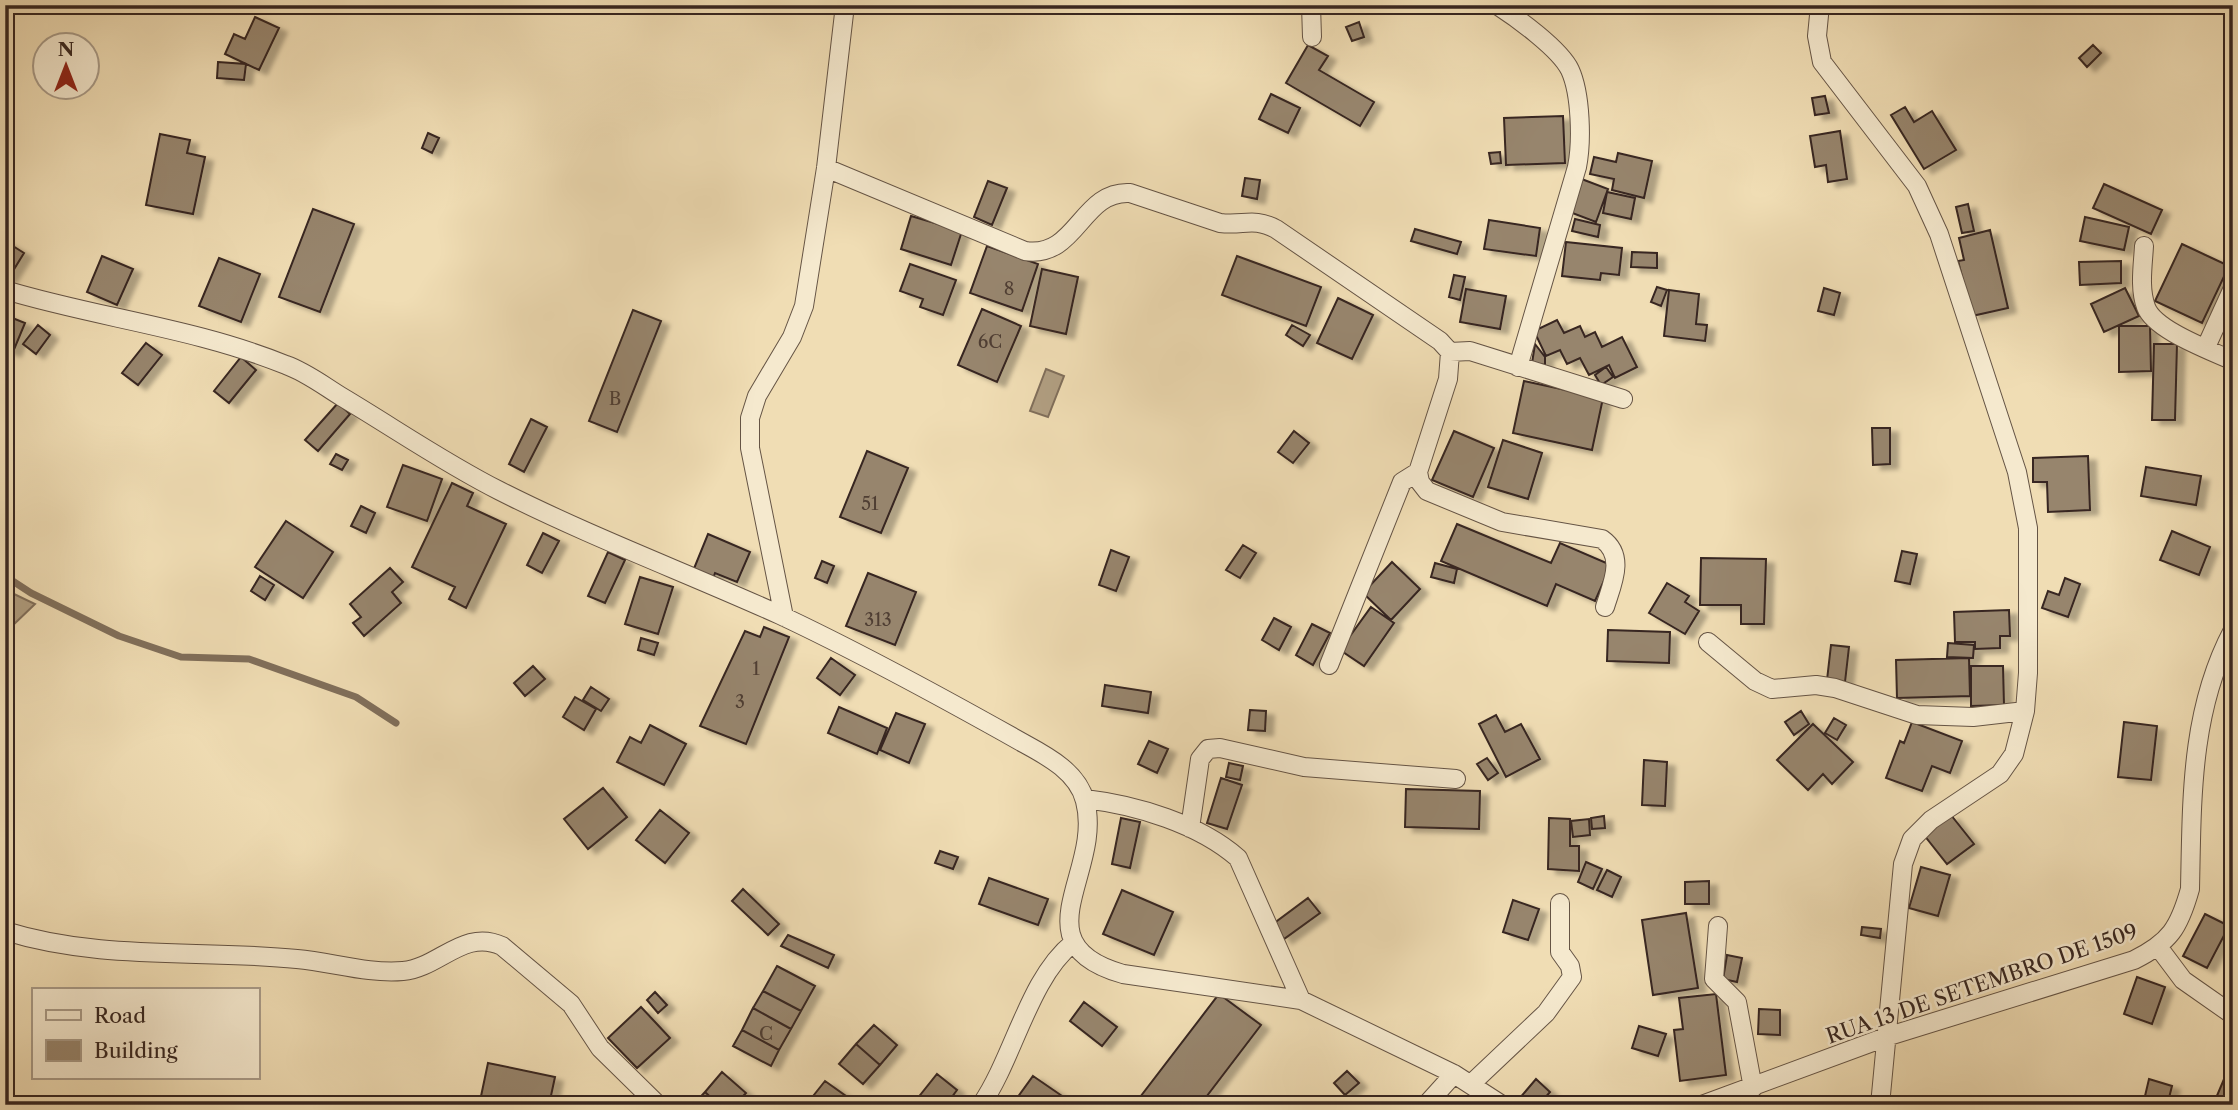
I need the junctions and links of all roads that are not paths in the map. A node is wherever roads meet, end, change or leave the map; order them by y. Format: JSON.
{"nodes":[{"id":1,"x":845,"y":5,"type":"edge"},
{"id":2,"x":1311,"y":5,"type":"edge"},
{"id":3,"x":1497,"y":5,"type":"edge"},
{"id":4,"x":1820,"y":5,"type":"edge"},
{"id":5,"x":1312,"y":37,"type":"dead end"},
{"id":6,"x":826,"y":168,"type":"junction"},
{"id":7,"x":2144,"y":246,"type":"dead end"},
{"id":8,"x":2233,"y":288,"type":"edge"},
{"id":9,"x":5,"y":290,"type":"edge"},
{"id":10,"x":2206,"y":347,"type":"junction"},
{"id":11,"x":1450,"y":352,"type":"junction"},
{"id":12,"x":2233,"y":361,"type":"edge"},
{"id":13,"x":1518,"y":367,"type":"junction"},
{"id":14,"x":1623,"y":399,"type":"dead end"},
{"id":15,"x":1418,"y":472,"type":"junction"},
{"id":16,"x":1605,"y":607,"type":"dead end"},
{"id":17,"x":784,"y":617,"type":"junction"},
{"id":18,"x":2233,"y":630,"type":"edge"},
{"id":19,"x":1709,"y":642,"type":"dead end"},
{"id":20,"x":1329,"y":665,"type":"dead end"},
{"id":21,"x":2025,"y":711,"type":"junction"},
{"id":22,"x":1456,"y":779,"type":"dead end"},
{"id":23,"x":1085,"y":799,"type":"junction"},
{"id":24,"x":1190,"y":828,"type":"junction"},
{"id":25,"x":1560,"y":903,"type":"dead end"},
{"id":26,"x":1718,"y":926,"type":"dead end"},
{"id":27,"x":5,"y":931,"type":"edge"},
{"id":28,"x":1073,"y":943,"type":"junction"},
{"id":29,"x":2159,"y":948,"type":"junction"},
{"id":30,"x":1301,"y":1000,"type":"junction"},
{"id":31,"x":2233,"y":1015,"type":"edge"},
{"id":32,"x":1886,"y":1037,"type":"junction"},
{"id":33,"x":1454,"y":1074,"type":"junction"},
{"id":34,"x":1471,"y":1084,"type":"junction"},
{"id":35,"x":1753,"y":1088,"type":"junction"},
{"id":36,"x":658,"y":1105,"type":"edge"},
{"id":37,"x":981,"y":1105,"type":"edge"},
{"id":38,"x":1426,"y":1105,"type":"edge"},
{"id":39,"x":1502,"y":1105,"type":"edge"},
{"id":40,"x":1702,"y":1105,"type":"edge"},
{"id":41,"x":1880,"y":1105,"type":"edge"}],
"edges":[{"from":1,"to":6,"type":"street"},
{"from":2,"to":5,"type":"street"},
{"from":3,"to":13,"type":"street"},
{"from":4,"to":21,"type":"street"},
{"from":6,"to":11,"type":"street"},
{"from":6,"to":17,"type":"street"},
{"from":7,"to":10,"type":"street"},
{"from":8,"to":10,"type":"street"},
{"from":9,"to":17,"type":"street"},
{"from":10,"to":12,"type":"street"},
{"from":11,"to":13,"type":"street"},
{"from":11,"to":15,"type":"street"},
{"from":13,"to":14,"type":"street"},
{"from":15,"to":16,"type":"street"},
{"from":15,"to":20,"type":"street"},
{"from":17,"to":23,"type":"street"},
{"from":18,"to":29,"type":"street","name":"RUA 13 DE SETEMBRO DE 1509"},
{"from":19,"to":21,"type":"street"},
{"from":21,"to":32,"type":"street"},
{"from":22,"to":24,"type":"street"},
{"from":23,"to":24,"type":"street"},
{"from":23,"to":28,"type":"street"},
{"from":24,"to":30,"type":"street"},
{"from":25,"to":34,"type":"street"},
{"from":26,"to":35,"type":"street"},
{"from":27,"to":36,"type":"street"},
{"from":28,"to":30,"type":"street"},
{"from":28,"to":37,"type":"street"},
{"from":29,"to":31,"type":"street"},
{"from":29,"to":32,"type":"street","name":"RUA 13 DE SETEMBRO DE 1509"},
{"from":30,"to":33,"type":"street"},
{"from":32,"to":35,"type":"street","name":"RUA 13 DE SETEMBRO DE 1509"},
{"from":32,"to":41,"type":"street"},
{"from":33,"to":34,"type":"street"},
{"from":33,"to":38,"type":"street"},
{"from":34,"to":39,"type":"street"},
{"from":35,"to":40,"type":"street","name":"RUA 13 DE SETEMBRO DE 1509"}]}
